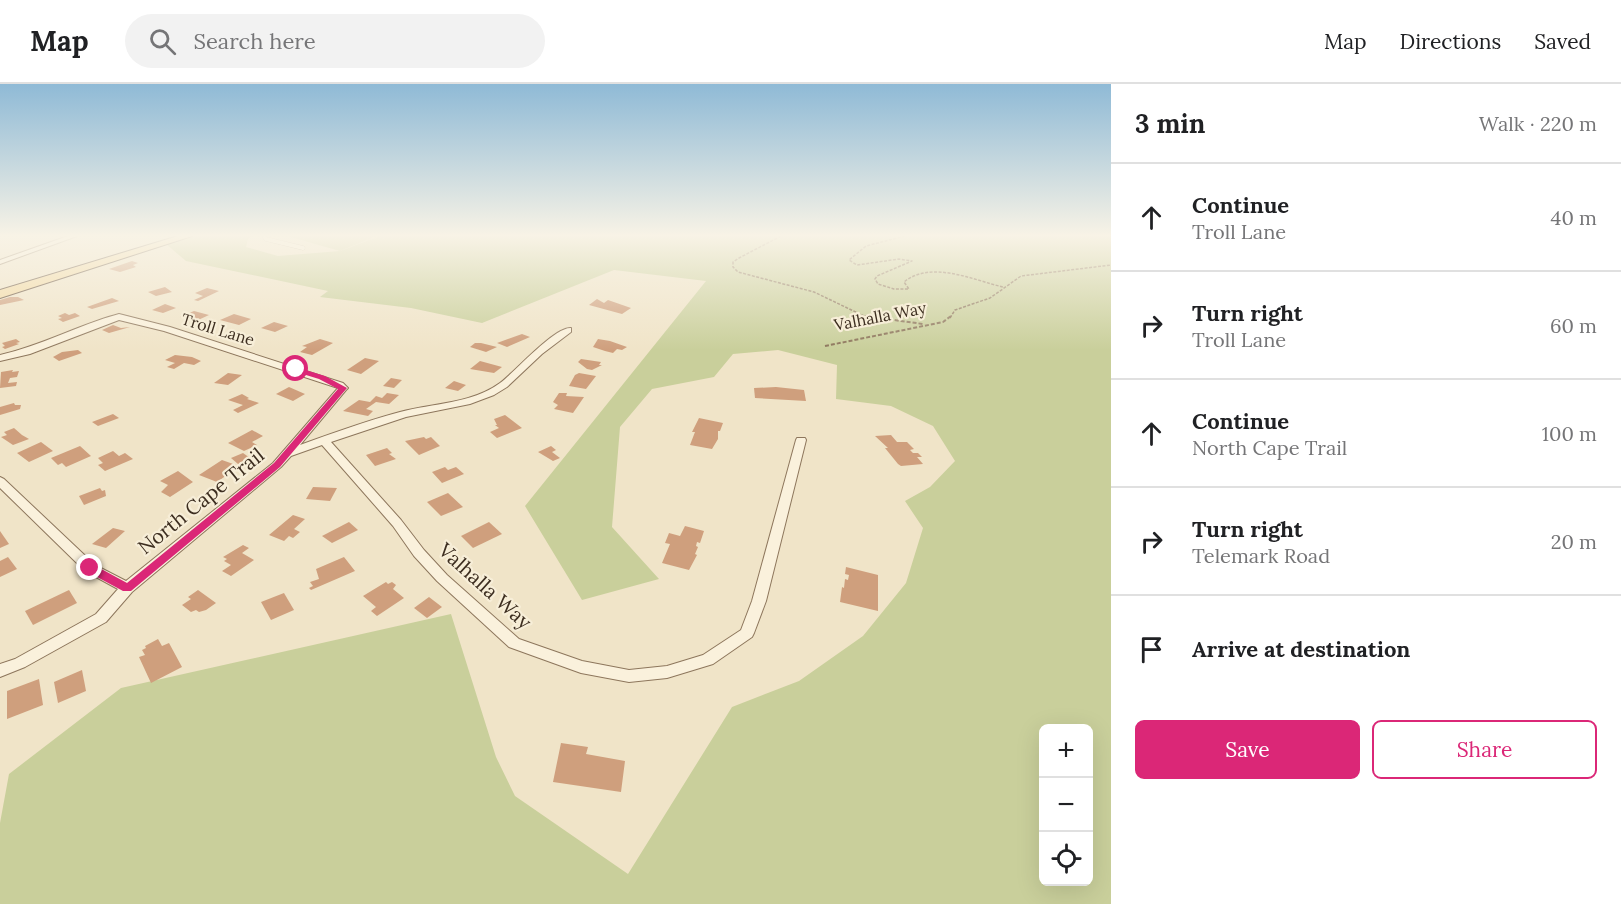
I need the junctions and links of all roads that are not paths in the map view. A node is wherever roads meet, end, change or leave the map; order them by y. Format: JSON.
{"nodes":[{"id":1,"x":63,"y":274,"type":"edge"},
{"id":2,"x":0,"y":294,"type":"edge"},
{"id":3,"x":568,"y":330,"type":"dead end"},
{"id":4,"x":0,"y":358,"type":"edge"},
{"id":5,"x":323,"y":440,"type":"junction"},
{"id":6,"x":801,"y":440,"type":"dead end"},
{"id":7,"x":287,"y":454,"type":"junction"},
{"id":8,"x":0,"y":481,"type":"edge"},
{"id":9,"x":127,"y":588,"type":"junction"},
{"id":10,"x":0,"y":671,"type":"edge"}],
"edges":[{"from":1,"to":2,"type":"main road"},
{"from":3,"to":5,"type":"street","name":"North Cape Trail"},
{"from":4,"to":7,"type":"street","name":"Troll Lane"},
{"from":5,"to":6,"type":"street","name":"Valhalla Way"},
{"from":5,"to":7,"type":"street","name":"North Cape Trail"},
{"from":7,"to":9,"type":"street","name":"North Cape Trail"},
{"from":8,"to":9,"type":"street"},
{"from":9,"to":10,"type":"street","name":"North Cape Trail"}]}
